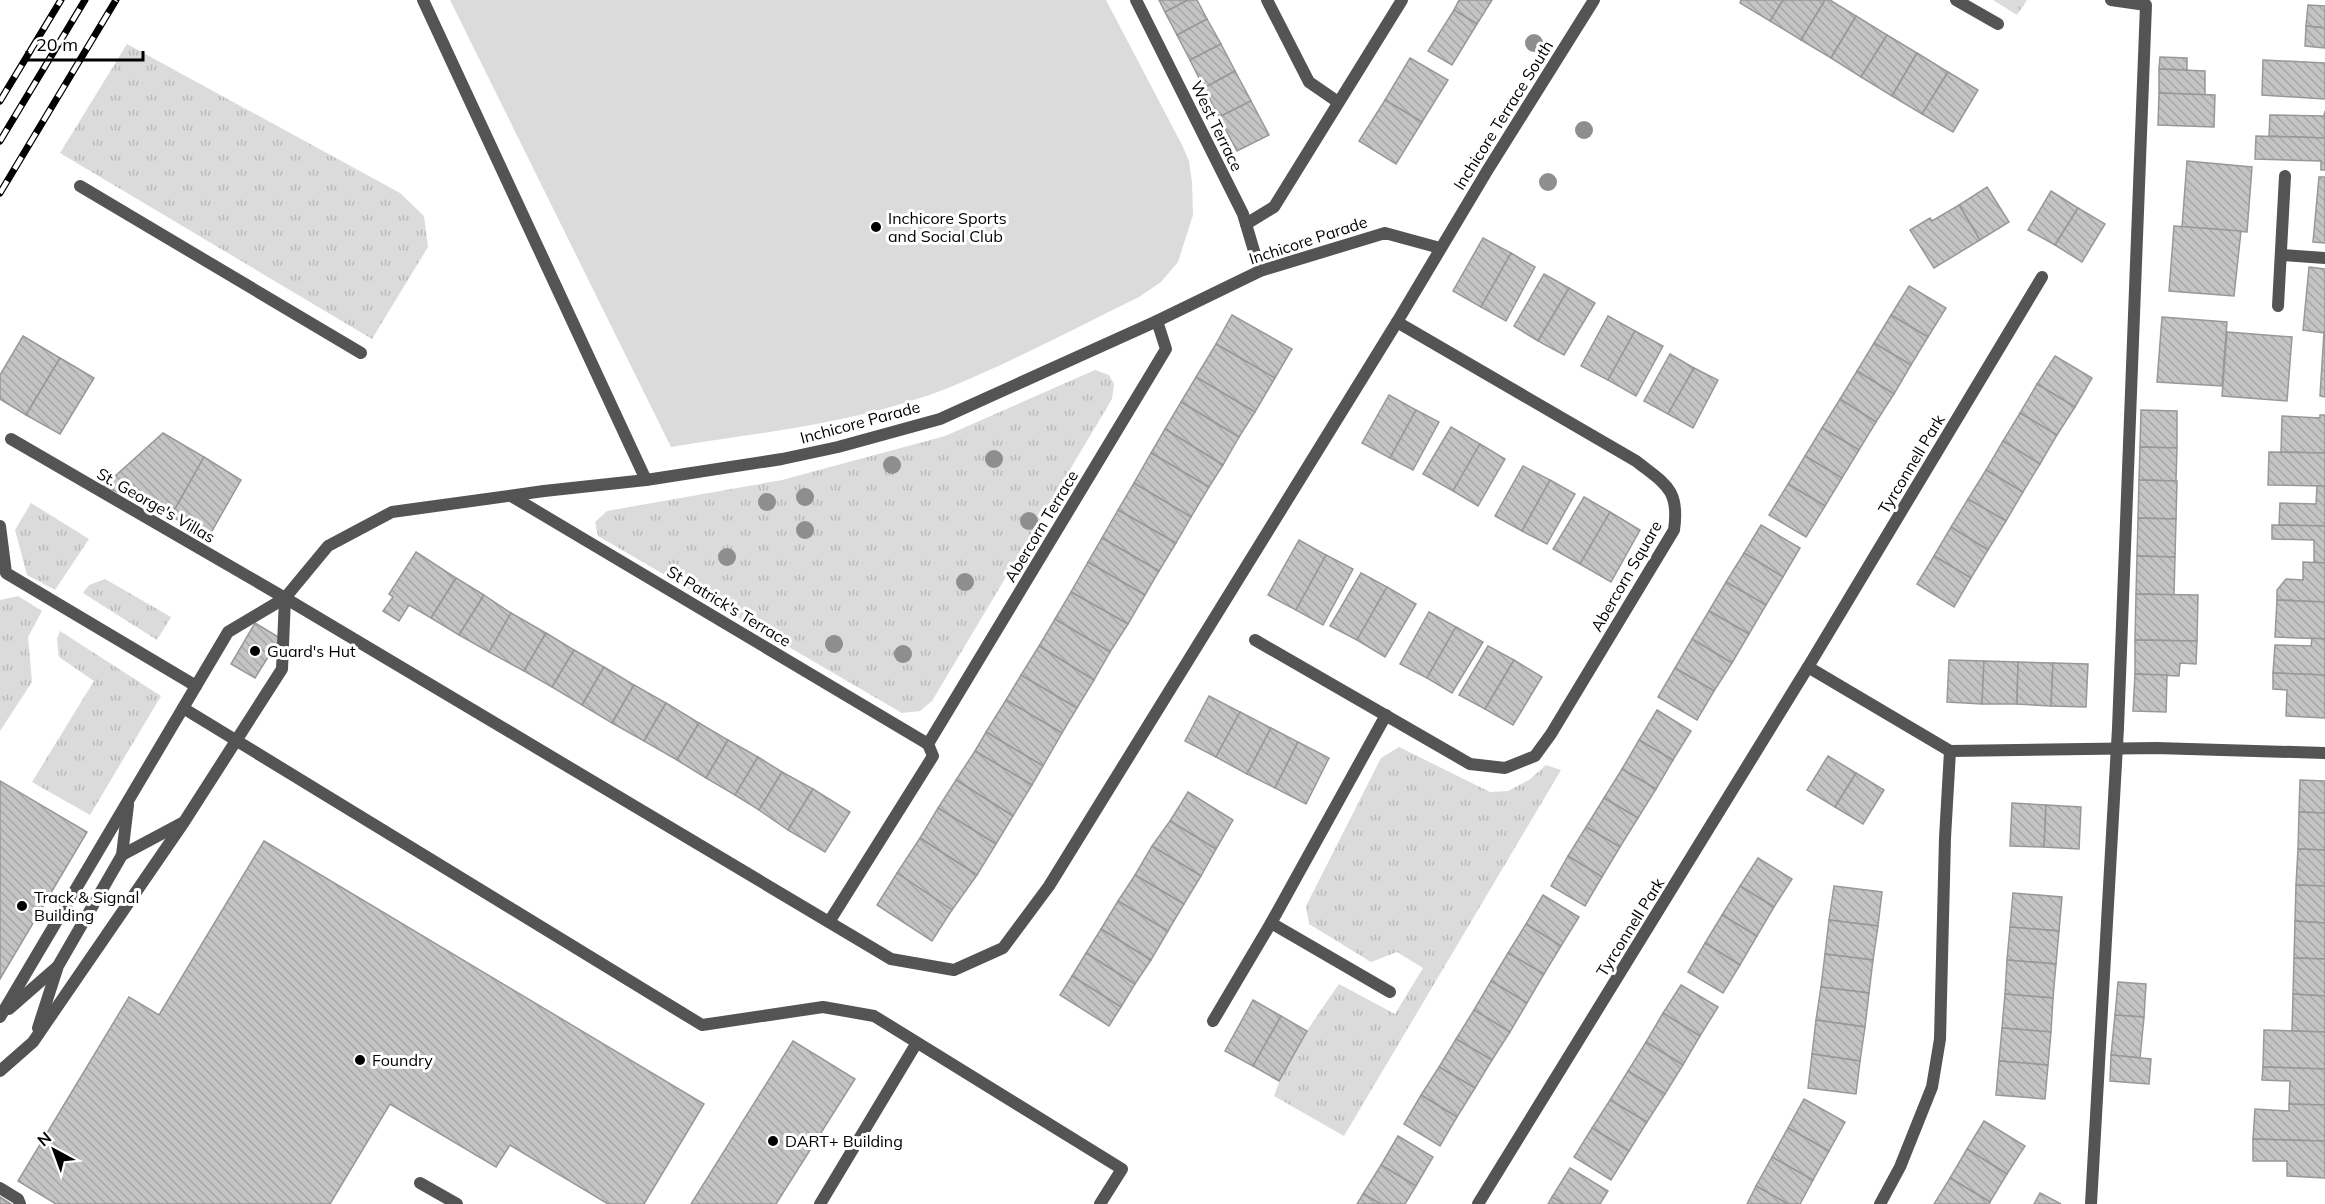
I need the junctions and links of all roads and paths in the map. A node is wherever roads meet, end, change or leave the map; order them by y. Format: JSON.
{"nodes":[{"id":1,"x":423,"y":0,"type":"edge"},
{"id":2,"x":1136,"y":0,"type":"edge"},
{"id":3,"x":1267,"y":0,"type":"edge"},
{"id":4,"x":1402,"y":0,"type":"edge"},
{"id":5,"x":1594,"y":0,"type":"edge"},
{"id":6,"x":1956,"y":0,"type":"edge"},
{"id":7,"x":2111,"y":0,"type":"edge"},
{"id":8,"x":1998,"y":24,"type":"dead end"},
{"id":9,"x":1338,"y":102,"type":"junction"},
{"id":10,"x":2285,"y":176,"type":"dead end"},
{"id":11,"x":81,"y":186,"type":"dead end"},
{"id":12,"x":1246,"y":224,"type":"junction"},
{"id":13,"x":1440,"y":248,"type":"junction"},
{"id":14,"x":2281,"y":255,"type":"junction"},
{"id":15,"x":2325,"y":258,"type":"edge"},
{"id":16,"x":1260,"y":271,"type":"junction"},
{"id":17,"x":2042,"y":277,"type":"dead end"},
{"id":18,"x":2278,"y":306,"type":"dead end"},
{"id":19,"x":1157,"y":321,"type":"junction"},
{"id":20,"x":1397,"y":322,"type":"junction"},
{"id":21,"x":361,"y":353,"type":"dead end"},
{"id":22,"x":11,"y":439,"type":"dead end"},
{"id":23,"x":646,"y":480,"type":"junction"},
{"id":24,"x":513,"y":496,"type":"junction"},
{"id":25,"x":0,"y":526,"type":"edge"},
{"id":26,"x":285,"y":598,"type":"junction"},
{"id":27,"x":1255,"y":640,"type":"dead end"},
{"id":28,"x":1808,"y":667,"type":"junction"},
{"id":29,"x":196,"y":687,"type":"junction"},
{"id":30,"x":183,"y":708,"type":"junction"},
{"id":31,"x":1386,"y":715,"type":"junction"},
{"id":32,"x":235,"y":739,"type":"junction"},
{"id":33,"x":928,"y":744,"type":"junction"},
{"id":34,"x":2116,"y":748,"type":"junction"},
{"id":35,"x":1950,"y":751,"type":"junction"},
{"id":36,"x":2325,"y":753,"type":"edge"},
{"id":37,"x":128,"y":801,"type":"junction"},
{"id":38,"x":184,"y":822,"type":"junction"},
{"id":39,"x":122,"y":855,"type":"junction"},
{"id":40,"x":829,"y":922,"type":"junction"},
{"id":41,"x":1271,"y":923,"type":"junction"},
{"id":42,"x":58,"y":966,"type":"junction"},
{"id":43,"x":1390,"y":992,"type":"dead end"},
{"id":44,"x":0,"y":1017,"type":"edge"},
{"id":45,"x":1213,"y":1021,"type":"dead end"},
{"id":46,"x":33,"y":1042,"type":"junction"},
{"id":47,"x":916,"y":1044,"type":"junction"},
{"id":48,"x":0,"y":1071,"type":"edge"},
{"id":49,"x":420,"y":1183,"type":"dead end"},
{"id":50,"x":0,"y":1188,"type":"edge"},
{"id":51,"x":20,"y":1204,"type":"edge"},
{"id":52,"x":457,"y":1204,"type":"edge"},
{"id":53,"x":820,"y":1204,"type":"edge"},
{"id":54,"x":1100,"y":1204,"type":"edge"},
{"id":55,"x":1479,"y":1204,"type":"edge"},
{"id":56,"x":1880,"y":1204,"type":"edge"},
{"id":57,"x":2091,"y":1204,"type":"edge"}],
"edges":[{"from":1,"to":23,"type":"street"},
{"from":2,"to":12,"type":"street","name":"West Terrace"},
{"from":3,"to":9,"type":"street"},
{"from":4,"to":9,"type":"street"},
{"from":5,"to":13,"type":"street","name":"Inchicore Terrace South"},
{"from":6,"to":8,"type":"street"},
{"from":7,"to":34,"type":"street"},
{"from":9,"to":12,"type":"street"},
{"from":10,"to":14,"type":"street"},
{"from":11,"to":21,"type":"street"},
{"from":12,"to":16,"type":"street","name":"West Terrace"},
{"from":13,"to":16,"type":"street","name":"Inchicore Parade"},
{"from":13,"to":20,"type":"street"},
{"from":14,"to":15,"type":"street"},
{"from":14,"to":18,"type":"street"},
{"from":16,"to":19,"type":"street","name":"Inchicore Parade"},
{"from":17,"to":28,"type":"street","name":"Tyrconnell Park"},
{"from":19,"to":23,"type":"street","name":"Inchicore Parade"},
{"from":19,"to":33,"type":"street","name":"Abercorn Terrace"},
{"from":20,"to":31,"type":"street","name":"Abercorn Square"},
{"from":20,"to":40,"type":"street","name":"St. George's Villas"},
{"from":22,"to":26,"type":"street","name":"St. George's Villas"},
{"from":23,"to":24,"type":"street","name":"Inchicore Parade"},
{"from":24,"to":26,"type":"street","name":"Inchicore Parade"},
{"from":24,"to":33,"type":"street","name":"St Patrick's Terrace"},
{"from":25,"to":29,"type":"street"},
{"from":26,"to":29,"type":"street","name":"Inchicore Parade"},
{"from":26,"to":32,"type":"street"},
{"from":26,"to":40,"type":"street","name":"St. George's Villas"},
{"from":27,"to":31,"type":"street","name":"Abercorn Square"},
{"from":28,"to":35,"type":"street"},
{"from":28,"to":55,"type":"street","name":"Tyrconnell Park"},
{"from":29,"to":30,"type":"street","name":"Inchicore Parade"},
{"from":30,"to":32,"type":"street"},
{"from":30,"to":37,"type":"street","name":"Inchicore Parade"},
{"from":31,"to":41,"type":"street"},
{"from":32,"to":38,"type":"street"},
{"from":32,"to":47,"type":"street"},
{"from":33,"to":40,"type":"street"},
{"from":34,"to":35,"type":"street"},
{"from":34,"to":36,"type":"street"},
{"from":34,"to":57,"type":"street"},
{"from":35,"to":56,"type":"street"},
{"from":37,"to":39,"type":"street"},
{"from":37,"to":44,"type":"street","name":"Inchicore Parade"},
{"from":38,"to":39,"type":"street"},
{"from":38,"to":46,"type":"street"},
{"from":39,"to":42,"type":"street"},
{"from":41,"to":43,"type":"street"},
{"from":41,"to":45,"type":"street"},
{"from":42,"to":44,"type":"street"},
{"from":42,"to":46,"type":"street"},
{"from":46,"to":48,"type":"street"},
{"from":47,"to":53,"type":"street"},
{"from":47,"to":54,"type":"street"},
{"from":49,"to":52,"type":"street"},
{"from":50,"to":51,"type":"street"}]}
